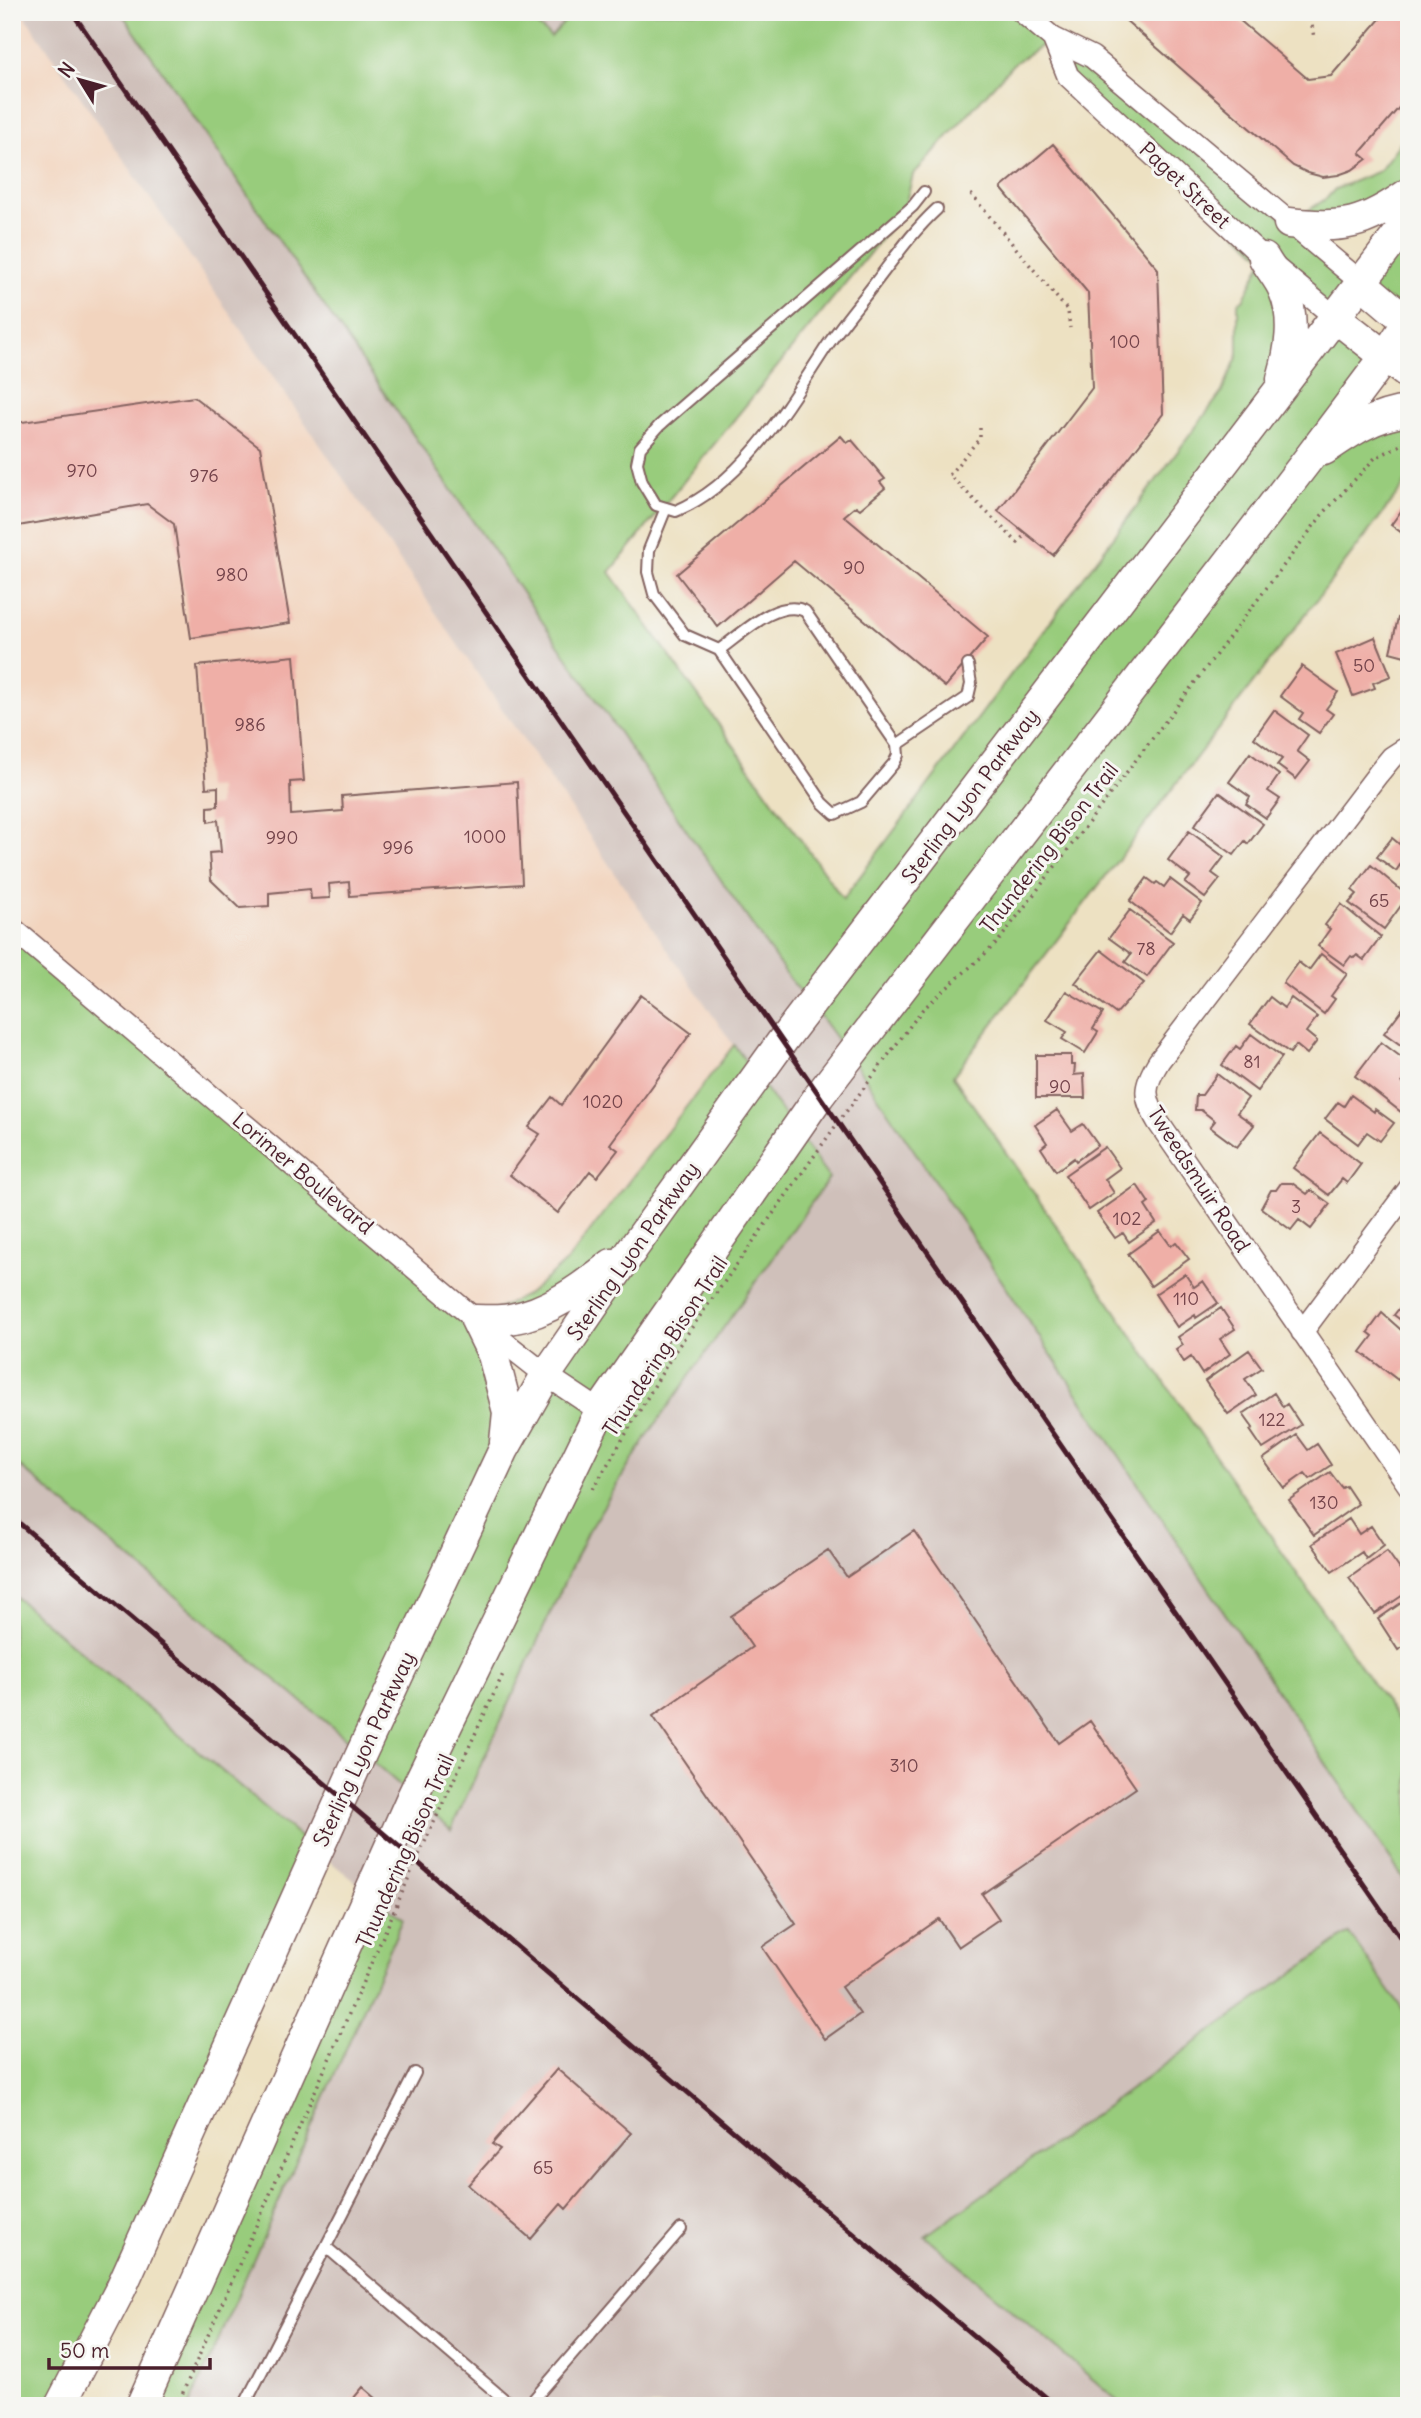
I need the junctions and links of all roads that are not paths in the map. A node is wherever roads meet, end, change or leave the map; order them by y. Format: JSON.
{"nodes":[{"id":1,"x":1022,"y":12,"type":"edge"},
{"id":2,"x":1053,"y":38,"type":"junction"},
{"id":3,"x":924,"y":192,"type":"dead end"},
{"id":4,"x":1409,"y":192,"type":"edge"},
{"id":5,"x":937,"y":209,"type":"dead end"},
{"id":6,"x":1409,"y":220,"type":"edge"},
{"id":7,"x":1289,"y":223,"type":"junction"},
{"id":8,"x":1264,"y":258,"type":"junction"},
{"id":9,"x":1362,"y":283,"type":"junction"},
{"id":10,"x":1335,"y":317,"type":"junction"},
{"id":11,"x":1408,"y":322,"type":"edge"},
{"id":12,"x":1385,"y":356,"type":"junction"},
{"id":13,"x":1409,"y":375,"type":"edge"},
{"id":14,"x":1280,"y":389,"type":"junction"},
{"id":15,"x":1409,"y":411,"type":"edge"},
{"id":16,"x":1306,"y":462,"type":"junction"},
{"id":17,"x":666,"y":508,"type":"junction"},
{"id":18,"x":719,"y":650,"type":"junction"},
{"id":19,"x":968,"y":666,"type":"dead end"},
{"id":20,"x":897,"y":745,"type":"junction"},
{"id":21,"x":1409,"y":746,"type":"edge"},
{"id":22,"x":12,"y":928,"type":"edge"},
{"id":23,"x":1409,"y":1189,"type":"edge"},
{"id":24,"x":635,"y":1247,"type":"junction"},
{"id":25,"x":476,"y":1320,"type":"junction"},
{"id":26,"x":1302,"y":1332,"type":"junction"},
{"id":27,"x":546,"y":1375,"type":"junction"},
{"id":28,"x":600,"y":1411,"type":"junction"},
{"id":29,"x":504,"y":1449,"type":"junction"},
{"id":30,"x":1409,"y":1486,"type":"edge"},
{"id":31,"x":415,"y":2073,"type":"dead end"},
{"id":32,"x":681,"y":2229,"type":"dead end"},
{"id":33,"x":326,"y":2247,"type":"junction"},
{"id":34,"x":60,"y":2406,"type":"edge"},
{"id":35,"x":141,"y":2406,"type":"edge"},
{"id":36,"x":244,"y":2406,"type":"edge"},
{"id":37,"x":512,"y":2406,"type":"edge"},
{"id":38,"x":528,"y":2406,"type":"edge"}],
"edges":[{"from":1,"to":2,"type":"street","name":"Paget Street"},
{"from":2,"to":7,"type":"street","name":"Paget Street"},
{"from":2,"to":8,"type":"street","name":"Paget Street"},
{"from":3,"to":17,"type":"lane"},
{"from":4,"to":7,"type":"main road"},
{"from":5,"to":17,"type":"lane"},
{"from":6,"to":9,"type":"main road","name":"Sterling Lyon Parkway"},
{"from":7,"to":9,"type":"street","name":"Paget Street"},
{"from":8,"to":10,"type":"street","name":"Paget Street"},
{"from":8,"to":14,"type":"main road"},
{"from":9,"to":10,"type":"main road","name":"Sterling Lyon Parkway"},
{"from":9,"to":11,"type":"main road"},
{"from":10,"to":12,"type":"main road"},
{"from":10,"to":14,"type":"main road","name":"Sterling Lyon Parkway"},
{"from":11,"to":12,"type":"main road"},
{"from":12,"to":13,"type":"main road"},
{"from":12,"to":16,"type":"main road"},
{"from":14,"to":24,"type":"main road","name":"Sterling Lyon Parkway"},
{"from":15,"to":16,"type":"main road"},
{"from":16,"to":28,"type":"main road"},
{"from":17,"to":18,"type":"lane"},
{"from":18,"to":20,"type":"lane"},
{"from":18,"to":20,"type":"lane"},
{"from":19,"to":20,"type":"lane"},
{"from":21,"to":26,"type":"street","name":"Tweedsmuir Road"},
{"from":22,"to":25,"type":"street","name":"Lorimer Boulevard"},
{"from":23,"to":26,"type":"street"},
{"from":24,"to":25,"type":"main road"},
{"from":24,"to":27,"type":"main road","name":"Sterling Lyon Parkway"},
{"from":25,"to":27,"type":"street","name":"Lorimer Boulevard"},
{"from":25,"to":29,"type":"main road"},
{"from":26,"to":30,"type":"street","name":"Tweedsmuir Road"},
{"from":27,"to":28,"type":"street","name":"Lorimer Boulevard"},
{"from":27,"to":29,"type":"main road","name":"Sterling Lyon Parkway"},
{"from":28,"to":35,"type":"main road"},
{"from":29,"to":34,"type":"main road","name":"Sterling Lyon Parkway"},
{"from":31,"to":33,"type":"lane"},
{"from":32,"to":38,"type":"lane"},
{"from":33,"to":36,"type":"lane"},
{"from":33,"to":37,"type":"lane"}]}
